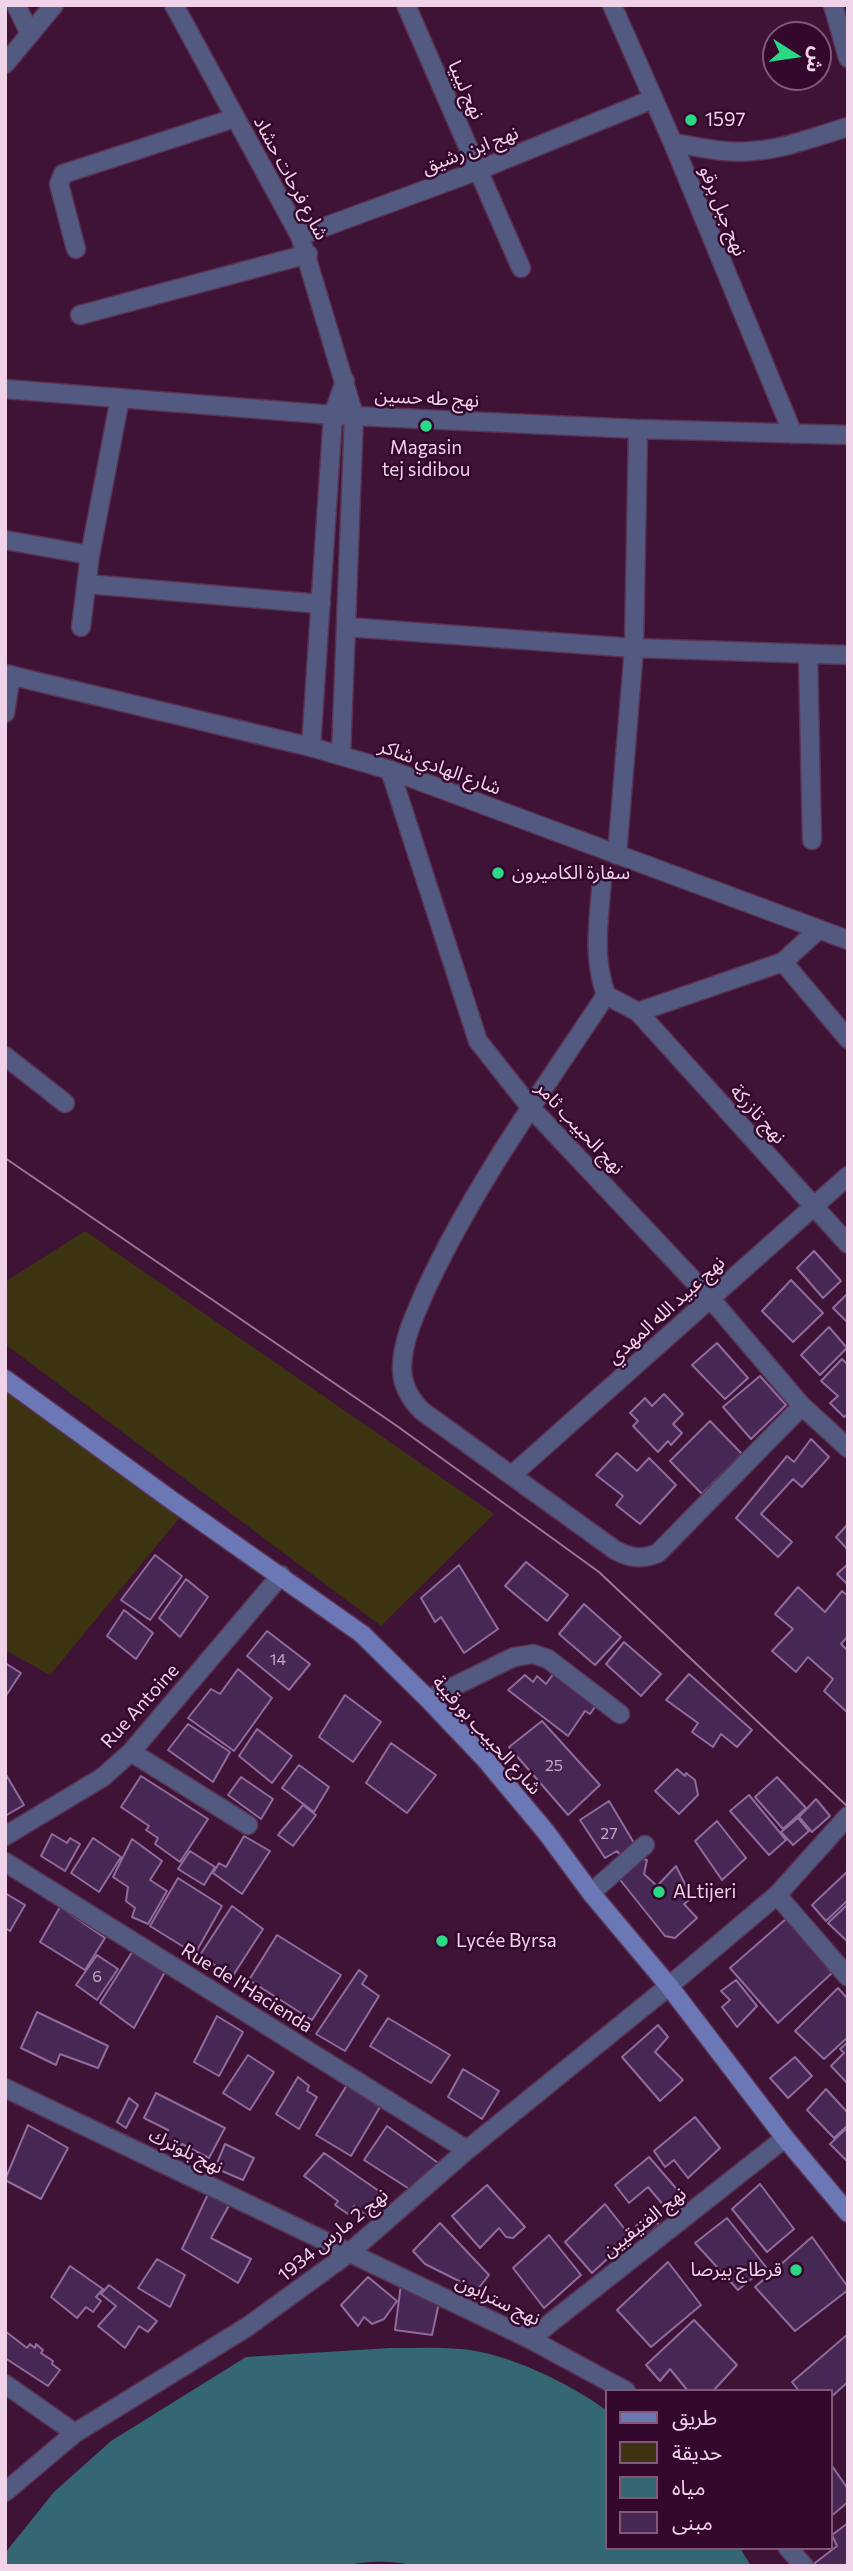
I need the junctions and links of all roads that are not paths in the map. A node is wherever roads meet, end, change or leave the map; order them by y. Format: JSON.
{"nodes":[{"id":1,"x":16,"y":5,"type":"edge"},
{"id":2,"x":54,"y":5,"type":"edge"},
{"id":3,"x":174,"y":5,"type":"edge"},
{"id":4,"x":406,"y":5,"type":"edge"},
{"id":5,"x":612,"y":5,"type":"edge"},
{"id":6,"x":833,"y":5,"type":"edge"},
{"id":7,"x":30,"y":34,"type":"junction"},
{"id":8,"x":848,"y":58,"type":"edge"},
{"id":9,"x":5,"y":64,"type":"edge"},
{"id":10,"x":653,"y":99,"type":"junction"},
{"id":11,"x":235,"y":118,"type":"junction"},
{"id":12,"x":848,"y":127,"type":"edge"},
{"id":13,"x":673,"y":144,"type":"junction"},
{"id":14,"x":479,"y":170,"type":"junction"},
{"id":15,"x":300,"y":236,"type":"junction"},
{"id":16,"x":76,"y":249,"type":"dead end"},
{"id":17,"x":307,"y":254,"type":"junction"},
{"id":18,"x":521,"y":268,"type":"dead end"},
{"id":19,"x":80,"y":315,"type":"dead end"},
{"id":20,"x":345,"y":381,"type":"junction"},
{"id":21,"x":5,"y":389,"type":"edge"},
{"id":22,"x":120,"y":398,"type":"junction"},
{"id":23,"x":333,"y":415,"type":"junction"},
{"id":24,"x":354,"y":415,"type":"junction"},
{"id":25,"x":638,"y":429,"type":"junction"},
{"id":26,"x":793,"y":434,"type":"junction"},
{"id":27,"x":848,"y":435,"type":"edge"},
{"id":28,"x":5,"y":540,"type":"edge"},
{"id":29,"x":90,"y":555,"type":"junction"},
{"id":30,"x":87,"y":584,"type":"junction"},
{"id":31,"x":321,"y":604,"type":"junction"},
{"id":32,"x":80,"y":627,"type":"dead end"},
{"id":33,"x":346,"y":627,"type":"junction"},
{"id":34,"x":634,"y":648,"type":"junction"},
{"id":35,"x":808,"y":655,"type":"junction"},
{"id":36,"x":848,"y":655,"type":"edge"},
{"id":37,"x":8,"y":674,"type":"edge"},
{"id":38,"x":5,"y":713,"type":"edge"},
{"id":39,"x":311,"y":747,"type":"junction"},
{"id":40,"x":341,"y":755,"type":"junction"},
{"id":41,"x":390,"y":770,"type":"junction"},
{"id":42,"x":812,"y":840,"type":"dead end"},
{"id":43,"x":617,"y":855,"type":"junction"},
{"id":44,"x":602,"y":879,"type":"dead end"},
{"id":45,"x":819,"y":929,"type":"junction"},
{"id":46,"x":848,"y":940,"type":"edge"},
{"id":47,"x":783,"y":962,"type":"junction"},
{"id":48,"x":606,"y":995,"type":"junction"},
{"id":49,"x":638,"y":1012,"type":"junction"},
{"id":50,"x":848,"y":1039,"type":"edge"},
{"id":51,"x":5,"y":1056,"type":"edge"},
{"id":52,"x":65,"y":1103,"type":"dead end"},
{"id":53,"x":531,"y":1108,"type":"junction"},
{"id":54,"x":848,"y":1176,"type":"edge"},
{"id":55,"x":813,"y":1206,"type":"junction"},
{"id":56,"x":848,"y":1244,"type":"edge"},
{"id":57,"x":710,"y":1298,"type":"junction"},
{"id":58,"x":5,"y":1379,"type":"edge"},
{"id":59,"x":802,"y":1406,"type":"junction"},
{"id":60,"x":848,"y":1448,"type":"edge"},
{"id":61,"x":512,"y":1475,"type":"junction"},
{"id":62,"x":281,"y":1575,"type":"junction"},
{"id":63,"x":428,"y":1699,"type":"junction"},
{"id":64,"x":620,"y":1714,"type":"dead end"},
{"id":65,"x":131,"y":1752,"type":"junction"},
{"id":66,"x":848,"y":1816,"type":"edge"},
{"id":67,"x":248,"y":1825,"type":"dead end"},
{"id":68,"x":5,"y":1836,"type":"edge"},
{"id":69,"x":645,"y":1845,"type":"dead end"},
{"id":70,"x":5,"y":1862,"type":"edge"},
{"id":71,"x":591,"y":1893,"type":"junction"},
{"id":72,"x":777,"y":1895,"type":"junction"},
{"id":73,"x":848,"y":1977,"type":"edge"},
{"id":74,"x":668,"y":1986,"type":"junction"},
{"id":75,"x":5,"y":2088,"type":"edge"},
{"id":76,"x":785,"y":2137,"type":"junction"},
{"id":77,"x":467,"y":2150,"type":"junction"},
{"id":78,"x":848,"y":2213,"type":"edge"},
{"id":79,"x":349,"y":2253,"type":"junction"},
{"id":80,"x":530,"y":2339,"type":"junction"},
{"id":81,"x":5,"y":2384,"type":"edge"},
{"id":82,"x":621,"y":2389,"type":"edge"},
{"id":83,"x":75,"y":2433,"type":"junction"},
{"id":84,"x":5,"y":2492,"type":"edge"},
{"id":85,"x":790,"y":2550,"type":"edge"},
{"id":86,"x":804,"y":2566,"type":"edge"}],
"edges":[{"from":1,"to":7,"type":"street"},
{"from":2,"to":7,"type":"street"},
{"from":3,"to":11,"type":"street","name":"شارع فرحات حشاد"},
{"from":4,"to":14,"type":"street","name":"نهج ليبيا"},
{"from":5,"to":10,"type":"street","name":"نهج جبل برقو"},
{"from":6,"to":8,"type":"street"},
{"from":7,"to":9,"type":"street"},
{"from":10,"to":13,"type":"street","name":"نهج جبل برقو"},
{"from":10,"to":14,"type":"street","name":"نهج ابن رشيق"},
{"from":11,"to":15,"type":"street","name":"شارع فرحات حشاد"},
{"from":11,"to":16,"type":"street"},
{"from":12,"to":13,"type":"street"},
{"from":13,"to":26,"type":"street","name":"نهج جبل برقو"},
{"from":14,"to":15,"type":"street","name":"نهج ابن رشيق"},
{"from":14,"to":18,"type":"street","name":"نهج ليبيا"},
{"from":15,"to":17,"type":"street","name":"شارع فرحات حشاد"},
{"from":17,"to":19,"type":"street"},
{"from":17,"to":20,"type":"street","name":"شارع فرحات حشاد"},
{"from":20,"to":23,"type":"street"},
{"from":20,"to":24,"type":"street","name":"شارع فرحات حشاد"},
{"from":21,"to":22,"type":"street","name":"نهج طه حسين"},
{"from":22,"to":23,"type":"street","name":"نهج طه حسين"},
{"from":22,"to":29,"type":"street"},
{"from":23,"to":24,"type":"street","name":"نهج طه حسين"},
{"from":23,"to":31,"type":"street"},
{"from":24,"to":25,"type":"street","name":"نهج طه حسين"},
{"from":24,"to":33,"type":"street","name":"شارع فرحات حشاد"},
{"from":25,"to":26,"type":"street","name":"نهج طه حسين"},
{"from":25,"to":34,"type":"street"},
{"from":26,"to":27,"type":"street","name":"نهج طه حسين"},
{"from":28,"to":29,"type":"street"},
{"from":29,"to":30,"type":"street"},
{"from":30,"to":31,"type":"street"},
{"from":30,"to":32,"type":"street"},
{"from":31,"to":39,"type":"street"},
{"from":33,"to":34,"type":"street"},
{"from":33,"to":40,"type":"street","name":"شارع فرحات حشاد"},
{"from":34,"to":35,"type":"street"},
{"from":34,"to":43,"type":"street"},
{"from":35,"to":36,"type":"street"},
{"from":35,"to":42,"type":"street"},
{"from":37,"to":38,"type":"street"},
{"from":37,"to":39,"type":"street","name":"شارع الهادي شاكر"},
{"from":39,"to":40,"type":"street","name":"شارع الهادي شاكر"},
{"from":40,"to":41,"type":"street","name":"شارع الهادي شاكر"},
{"from":41,"to":43,"type":"street","name":"شارع الهادي شاكر"},
{"from":41,"to":53,"type":"street","name":"نهج الحبيب ثامر"},
{"from":43,"to":45,"type":"street","name":"شارع الهادي شاكر"},
{"from":44,"to":48,"type":"street"},
{"from":45,"to":46,"type":"street","name":"شارع الهادي شاكر"},
{"from":45,"to":47,"type":"street"},
{"from":47,"to":49,"type":"street"},
{"from":47,"to":50,"type":"street"},
{"from":48,"to":49,"type":"street","name":"نهج تازركة"},
{"from":48,"to":53,"type":"street"},
{"from":49,"to":55,"type":"street","name":"نهج تازركة"},
{"from":51,"to":52,"type":"street"},
{"from":53,"to":57,"type":"street","name":"نهج الحبيب ثامر"},
{"from":53,"to":61,"type":"street"},
{"from":54,"to":55,"type":"street","name":"نهج عبيد الله المهدي"},
{"from":55,"to":56,"type":"street","name":"نهج تازركة"},
{"from":55,"to":57,"type":"street","name":"نهج عبيد الله المهدي"},
{"from":57,"to":59,"type":"street","name":"نهج الحبيب ثامر"},
{"from":57,"to":61,"type":"street","name":"نهج عبيد الله المهدي"},
{"from":58,"to":62,"type":"main road","name":"شارع الحبيب بورقيبة"},
{"from":59,"to":60,"type":"street","name":"نهج الحبيب ثامر"},
{"from":59,"to":61,"type":"street"},
{"from":62,"to":63,"type":"main road","name":"شارع الحبيب بورقيبة"},
{"from":62,"to":65,"type":"street","name":"Rue Antoine"},
{"from":63,"to":64,"type":"street"},
{"from":63,"to":71,"type":"main road","name":"شارع الحبيب بورقيبة"},
{"from":65,"to":67,"type":"street"},
{"from":65,"to":68,"type":"street","name":"Rue Antoine"},
{"from":66,"to":72,"type":"street","name":"نهج 2 مارس 1934"},
{"from":69,"to":71,"type":"street"},
{"from":70,"to":77,"type":"street","name":"Rue de l'Hacienda"},
{"from":71,"to":74,"type":"main road","name":"شارع الحبيب بورقيبة"},
{"from":72,"to":73,"type":"street"},
{"from":72,"to":74,"type":"street","name":"نهج 2 مارس 1934"},
{"from":74,"to":76,"type":"main road","name":"شارع الحبيب بورقيبة"},
{"from":74,"to":77,"type":"street","name":"نهج 2 مارس 1934"},
{"from":75,"to":79,"type":"street","name":"نهج بلوترك"},
{"from":76,"to":78,"type":"main road","name":"شارع الحبيب بورقيبة"},
{"from":76,"to":80,"type":"street","name":"نهج الفنيقيين"},
{"from":77,"to":79,"type":"street","name":"نهج 2 مارس 1934"},
{"from":79,"to":80,"type":"street","name":"نهج سترابون"},
{"from":79,"to":83,"type":"street","name":"نهج 2 مارس 1934"},
{"from":80,"to":82,"type":"street","name":"نهج سترابون"},
{"from":81,"to":83,"type":"street"},
{"from":83,"to":84,"type":"street","name":"نهج 2 مارس 1934"},
{"from":85,"to":86,"type":"street"}]}
